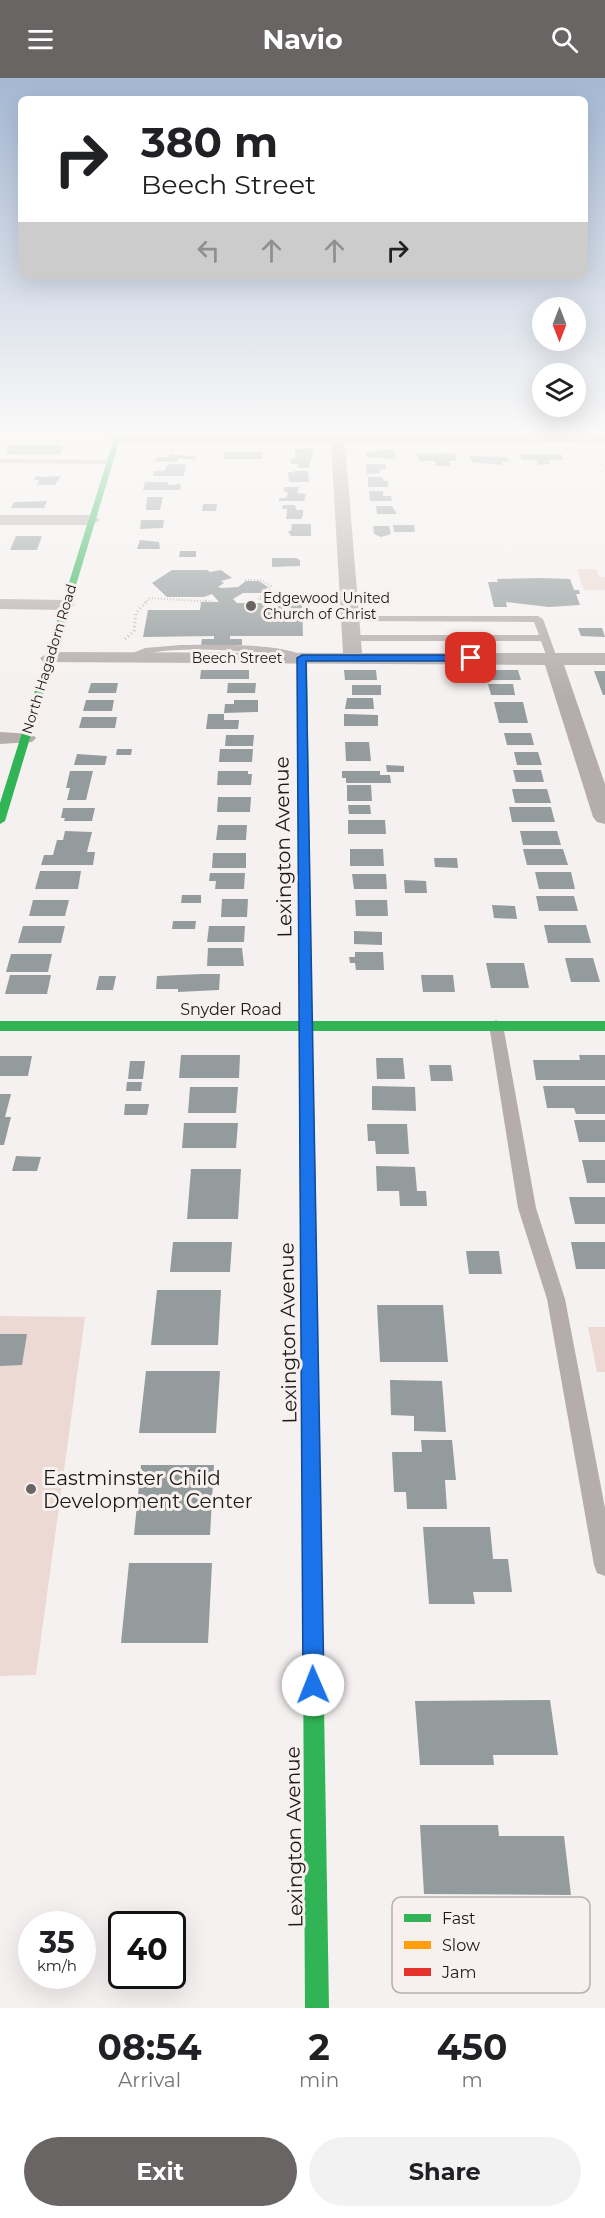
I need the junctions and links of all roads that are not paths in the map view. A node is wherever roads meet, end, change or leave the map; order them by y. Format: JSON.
{"nodes":[{"id":1,"x":342,"y":519,"type":"edge"},
{"id":2,"x":0,"y":520,"type":"edge"},
{"id":3,"x":92,"y":520,"type":"joint"},
{"id":4,"x":0,"y":604,"type":"edge"},
{"id":5,"x":66,"y":604,"type":"junction"},
{"id":6,"x":350,"y":619,"type":"junction"},
{"id":7,"x":352,"y":638,"type":"junction"},
{"id":8,"x":549,"y":648,"type":"junction"},
{"id":9,"x":50,"y":658,"type":"junction"},
{"id":10,"x":302,"y":658,"type":"junction"},
{"id":11,"x":353,"y":658,"type":"junction"},
{"id":12,"x":605,"y":659,"type":"edge"},
{"id":13,"x":0,"y":738,"type":"edge"},
{"id":14,"x":25,"y":738,"type":"junction"},
{"id":15,"x":605,"y":817,"type":"edge"},
{"id":16,"x":0,"y":821,"type":"edge"},
{"id":17,"x":305,"y":1025,"type":"junction"},
{"id":18,"x":496,"y":1025,"type":"junction"},
{"id":19,"x":0,"y":1026,"type":"edge"},
{"id":20,"x":605,"y":1026,"type":"edge"},
{"id":21,"x":605,"y":1565,"type":"edge"},
{"id":22,"x":317,"y":2008,"type":"edge"}],
"edges":[{"from":1,"to":6,"type":"street"},
{"from":2,"to":3,"type":"street"},
{"from":3,"to":5,"type":"street","name":"North Hagadorn Road"},
{"from":4,"to":5,"type":"street"},
{"from":5,"to":9,"type":"street","name":"North Hagadorn Road"},
{"from":6,"to":7,"type":"street"},
{"from":6,"to":8,"type":"lane"},
{"from":7,"to":8,"type":"lane"},
{"from":7,"to":11,"type":"street"},
{"from":8,"to":11,"type":"street","name":"Beech Street"},
{"from":8,"to":12,"type":"street","name":"Beech Street"},
{"from":8,"to":15,"type":"street"},
{"from":9,"to":10,"type":"street","name":"Beech Street"},
{"from":9,"to":14,"type":"street","name":"North Hagadorn Road"},
{"from":10,"to":11,"type":"street","name":"Beech Street"},
{"from":10,"to":17,"type":"street","name":"Lexington Avenue"},
{"from":13,"to":14,"type":"street"},
{"from":14,"to":16,"type":"street","name":"North Hagadorn Road"},
{"from":17,"to":18,"type":"street","name":"Snyder Road"},
{"from":17,"to":19,"type":"street","name":"Snyder Road"},
{"from":17,"to":22,"type":"street","name":"Lexington Avenue"},
{"from":18,"to":20,"type":"street","name":"Snyder Road"},
{"from":18,"to":21,"type":"lane"}]}
